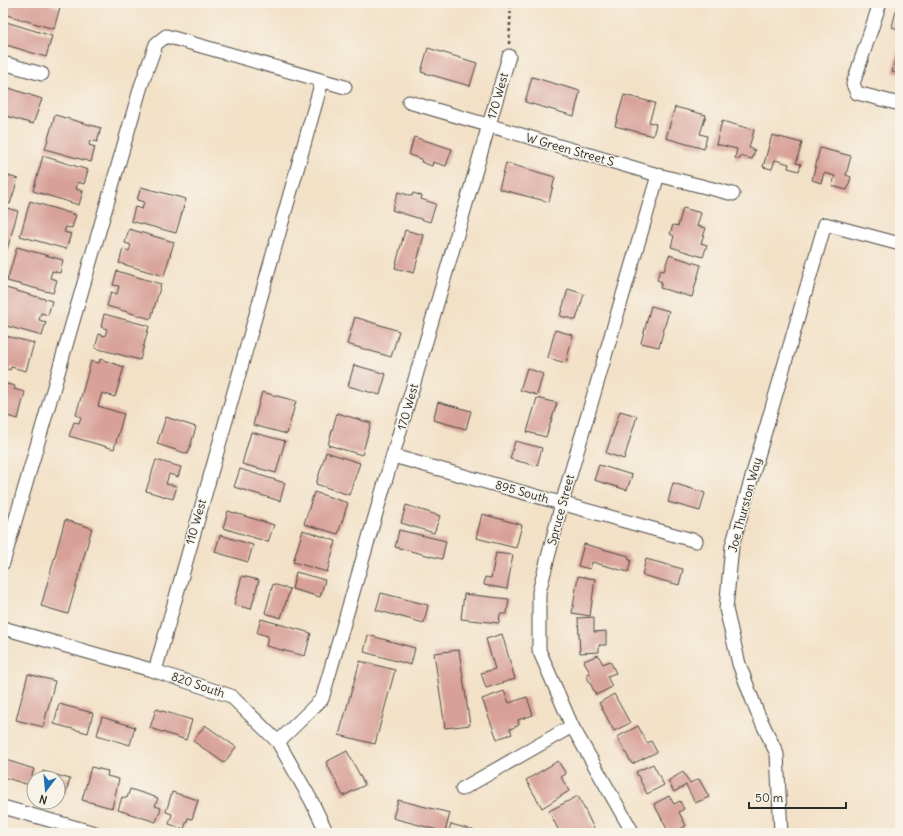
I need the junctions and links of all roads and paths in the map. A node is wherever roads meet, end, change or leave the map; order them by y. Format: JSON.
{"nodes":[{"id":1,"x":511,"y":3,"type":"edge"},
{"id":2,"x":880,"y":3,"type":"edge"},
{"id":3,"x":509,"y":56,"type":"joint"},
{"id":4,"x":3,"y":63,"type":"edge"},
{"id":5,"x":42,"y":74,"type":"dead end"},
{"id":6,"x":322,"y":81,"type":"junction"},
{"id":7,"x":345,"y":87,"type":"dead end"},
{"id":8,"x":409,"y":102,"type":"dead end"},
{"id":9,"x":900,"y":104,"type":"edge"},
{"id":10,"x":489,"y":126,"type":"junction"},
{"id":11,"x":658,"y":175,"type":"junction"},
{"id":12,"x":733,"y":194,"type":"dead end"},
{"id":13,"x":900,"y":244,"type":"edge"},
{"id":14,"x":394,"y":456,"type":"junction"},
{"id":15,"x":562,"y":503,"type":"junction"},
{"id":16,"x":696,"y":541,"type":"dead end"},
{"id":17,"x":3,"y":563,"type":"edge"},
{"id":18,"x":3,"y":628,"type":"edge"},
{"id":19,"x":155,"y":671,"type":"junction"},
{"id":20,"x":572,"y":726,"type":"junction"},
{"id":21,"x":278,"y":742,"type":"junction"},
{"id":22,"x":462,"y":789,"type":"dead end"},
{"id":23,"x":3,"y":807,"type":"edge"},
{"id":24,"x":95,"y":833,"type":"edge"},
{"id":25,"x":327,"y":833,"type":"edge"},
{"id":26,"x":633,"y":833,"type":"edge"},
{"id":27,"x":781,"y":833,"type":"edge"}],
"edges":[{"from":1,"to":3,"type":"path"},
{"from":2,"to":9,"type":"street"},
{"from":3,"to":10,"type":"street","name":"170 West"},
{"from":4,"to":5,"type":"street"},
{"from":6,"to":7,"type":"street"},
{"from":6,"to":17,"type":"street"},
{"from":6,"to":19,"type":"street","name":"110 West"},
{"from":8,"to":10,"type":"street","name":"W Green Street S"},
{"from":10,"to":11,"type":"street","name":"W Green Street S"},
{"from":10,"to":14,"type":"street","name":"170 West"},
{"from":11,"to":12,"type":"street","name":"W Green Street S"},
{"from":11,"to":15,"type":"street","name":"Spruce Street"},
{"from":13,"to":27,"type":"street","name":"Joe Thurston Way"},
{"from":14,"to":15,"type":"street","name":"895 South"},
{"from":14,"to":21,"type":"street","name":"170 West"},
{"from":15,"to":16,"type":"street","name":"895 South"},
{"from":15,"to":20,"type":"street","name":"Spruce Street"},
{"from":18,"to":19,"type":"street","name":"820 South"},
{"from":19,"to":21,"type":"street","name":"820 South"},
{"from":20,"to":22,"type":"street"},
{"from":20,"to":26,"type":"street","name":"Spruce Street"},
{"from":21,"to":25,"type":"street","name":"820 South"},
{"from":23,"to":24,"type":"street"}]}
